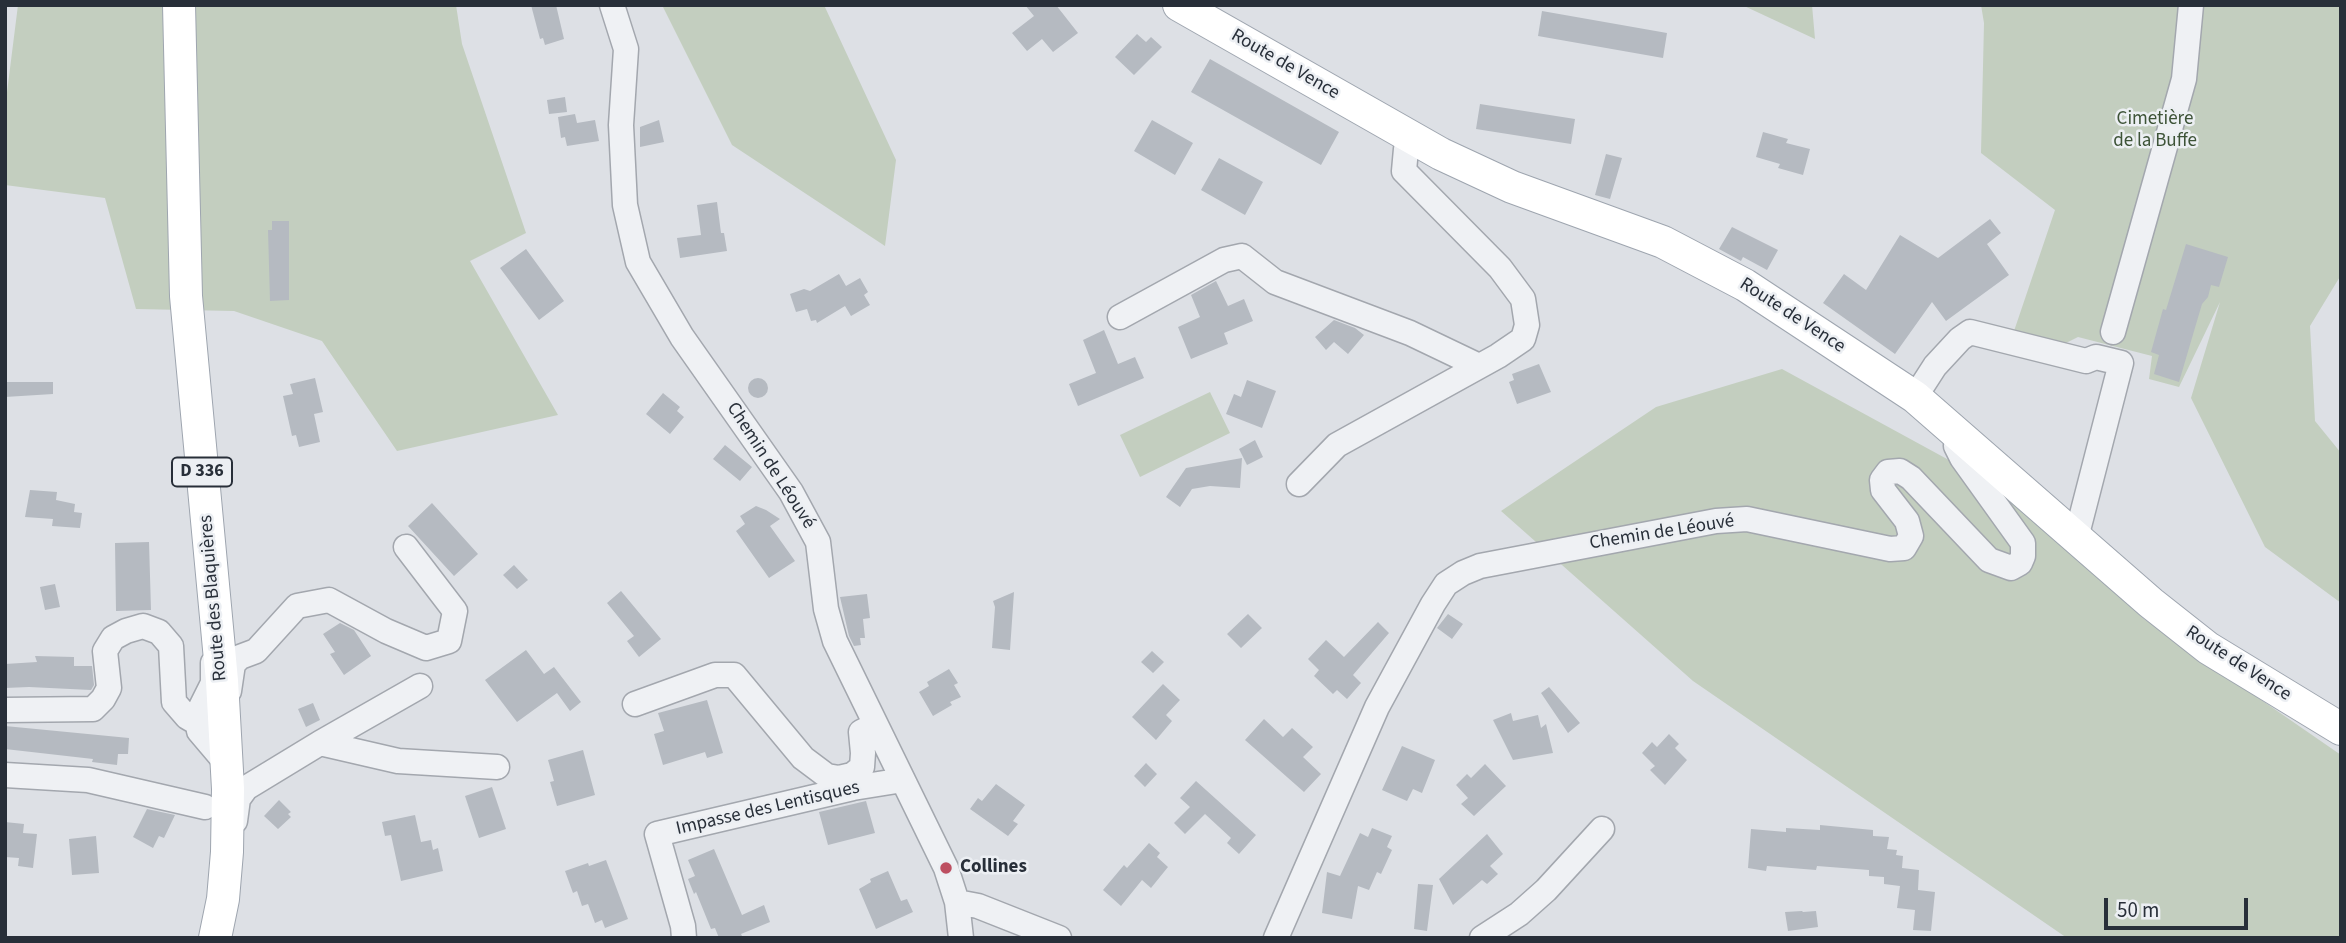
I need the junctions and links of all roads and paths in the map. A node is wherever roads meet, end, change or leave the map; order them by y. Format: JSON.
{"nodes":[{"id":1,"x":178,"y":5,"type":"edge"},
{"id":2,"x":199,"y":5,"type":"edge"},
{"id":3,"x":612,"y":5,"type":"edge"},
{"id":4,"x":1179,"y":5,"type":"edge"},
{"id":5,"x":2191,"y":5,"type":"edge"},
{"id":6,"x":1411,"y":137,"type":"junction"},
{"id":7,"x":1120,"y":317,"type":"dead end"},
{"id":8,"x":2110,"y":344,"type":"junction"},
{"id":9,"x":1479,"y":366,"type":"junction"},
{"id":10,"x":1915,"y":397,"type":"junction"},
{"id":11,"x":1958,"y":433,"type":"junction"},
{"id":12,"x":1298,"y":484,"type":"dead end"},
{"id":13,"x":209,"y":530,"type":"junction"},
{"id":14,"x":2076,"y":538,"type":"junction"},
{"id":15,"x":406,"y":547,"type":"dead end"},
{"id":16,"x":240,"y":657,"type":"junction"},
{"id":17,"x":421,"y":686,"type":"dead end"},
{"id":18,"x":635,"y":704,"type":"dead end"},
{"id":19,"x":5,"y":710,"type":"edge"},
{"id":20,"x":216,"y":724,"type":"junction"},
{"id":21,"x":875,"y":725,"type":"junction"},
{"id":22,"x":2341,"y":729,"type":"edge"},
{"id":23,"x":320,"y":743,"type":"junction"},
{"id":24,"x":497,"y":766,"type":"dead end"},
{"id":25,"x":5,"y":775,"type":"edge"},
{"id":26,"x":903,"y":780,"type":"junction"},
{"id":27,"x":246,"y":788,"type":"junction"},
{"id":28,"x":205,"y":807,"type":"dead end"},
{"id":29,"x":1602,"y":829,"type":"dead end"},
{"id":30,"x":226,"y":866,"type":"junction"},
{"id":31,"x":957,"y":902,"type":"junction"},
{"id":32,"x":215,"y":938,"type":"edge"},
{"id":33,"x":232,"y":938,"type":"edge"},
{"id":34,"x":684,"y":938,"type":"edge"},
{"id":35,"x":961,"y":938,"type":"edge"},
{"id":36,"x":1059,"y":938,"type":"edge"},
{"id":37,"x":1276,"y":938,"type":"edge"},
{"id":38,"x":1482,"y":938,"type":"edge"}],
"edges":[{"from":1,"to":13,"type":"main road","name":"Route des Blaquières","number":"D 336"},
{"from":2,"to":16,"type":"main road","name":"Route des Blaquières","number":"D 336"},
{"from":3,"to":21,"type":"street","name":"Chemin de Léouvé"},
{"from":4,"to":6,"type":"main road","name":"Route de Vence"},
{"from":5,"to":8,"type":"street"},
{"from":6,"to":9,"type":"street"},
{"from":6,"to":10,"type":"main road","name":"Route de Vence"},
{"from":7,"to":9,"type":"street"},
{"from":8,"to":10,"type":"street"},
{"from":8,"to":14,"type":"street"},
{"from":9,"to":12,"type":"street"},
{"from":10,"to":11,"type":"main road","name":"Route de Vence"},
{"from":11,"to":14,"type":"main road","name":"Route de Vence"},
{"from":11,"to":37,"type":"street","name":"Chemin de Léouvé"},
{"from":13,"to":16,"type":"street"},
{"from":13,"to":20,"type":"main road","name":"Route des Blaquières","number":"D 336"},
{"from":14,"to":22,"type":"main road","name":"Route de Vence"},
{"from":15,"to":16,"type":"street"},
{"from":16,"to":20,"type":"street"},
{"from":16,"to":27,"type":"main road","name":"Route des Blaquières","number":"D 336"},
{"from":17,"to":23,"type":"street"},
{"from":18,"to":21,"type":"street"},
{"from":19,"to":20,"type":"street"},
{"from":20,"to":27,"type":"street"},
{"from":20,"to":30,"type":"main road","name":"Route des Blaquières","number":"D 336"},
{"from":21,"to":26,"type":"street","name":"Chemin de Léouvé"},
{"from":23,"to":24,"type":"street"},
{"from":23,"to":27,"type":"street"},
{"from":25,"to":28,"type":"street"},
{"from":26,"to":31,"type":"street","name":"Chemin de Léouvé"},
{"from":26,"to":34,"type":"street","name":"Impasse des Lentisques"},
{"from":27,"to":30,"type":"street"},
{"from":27,"to":33,"type":"main road","name":"Route des Blaquières","number":"D 336"},
{"from":29,"to":38,"type":"street"},
{"from":30,"to":32,"type":"main road","name":"Route des Blaquières","number":"D 336"},
{"from":30,"to":33,"type":"street"},
{"from":31,"to":35,"type":"street","name":"Chemin de Léouvé"},
{"from":31,"to":36,"type":"street"}]}
